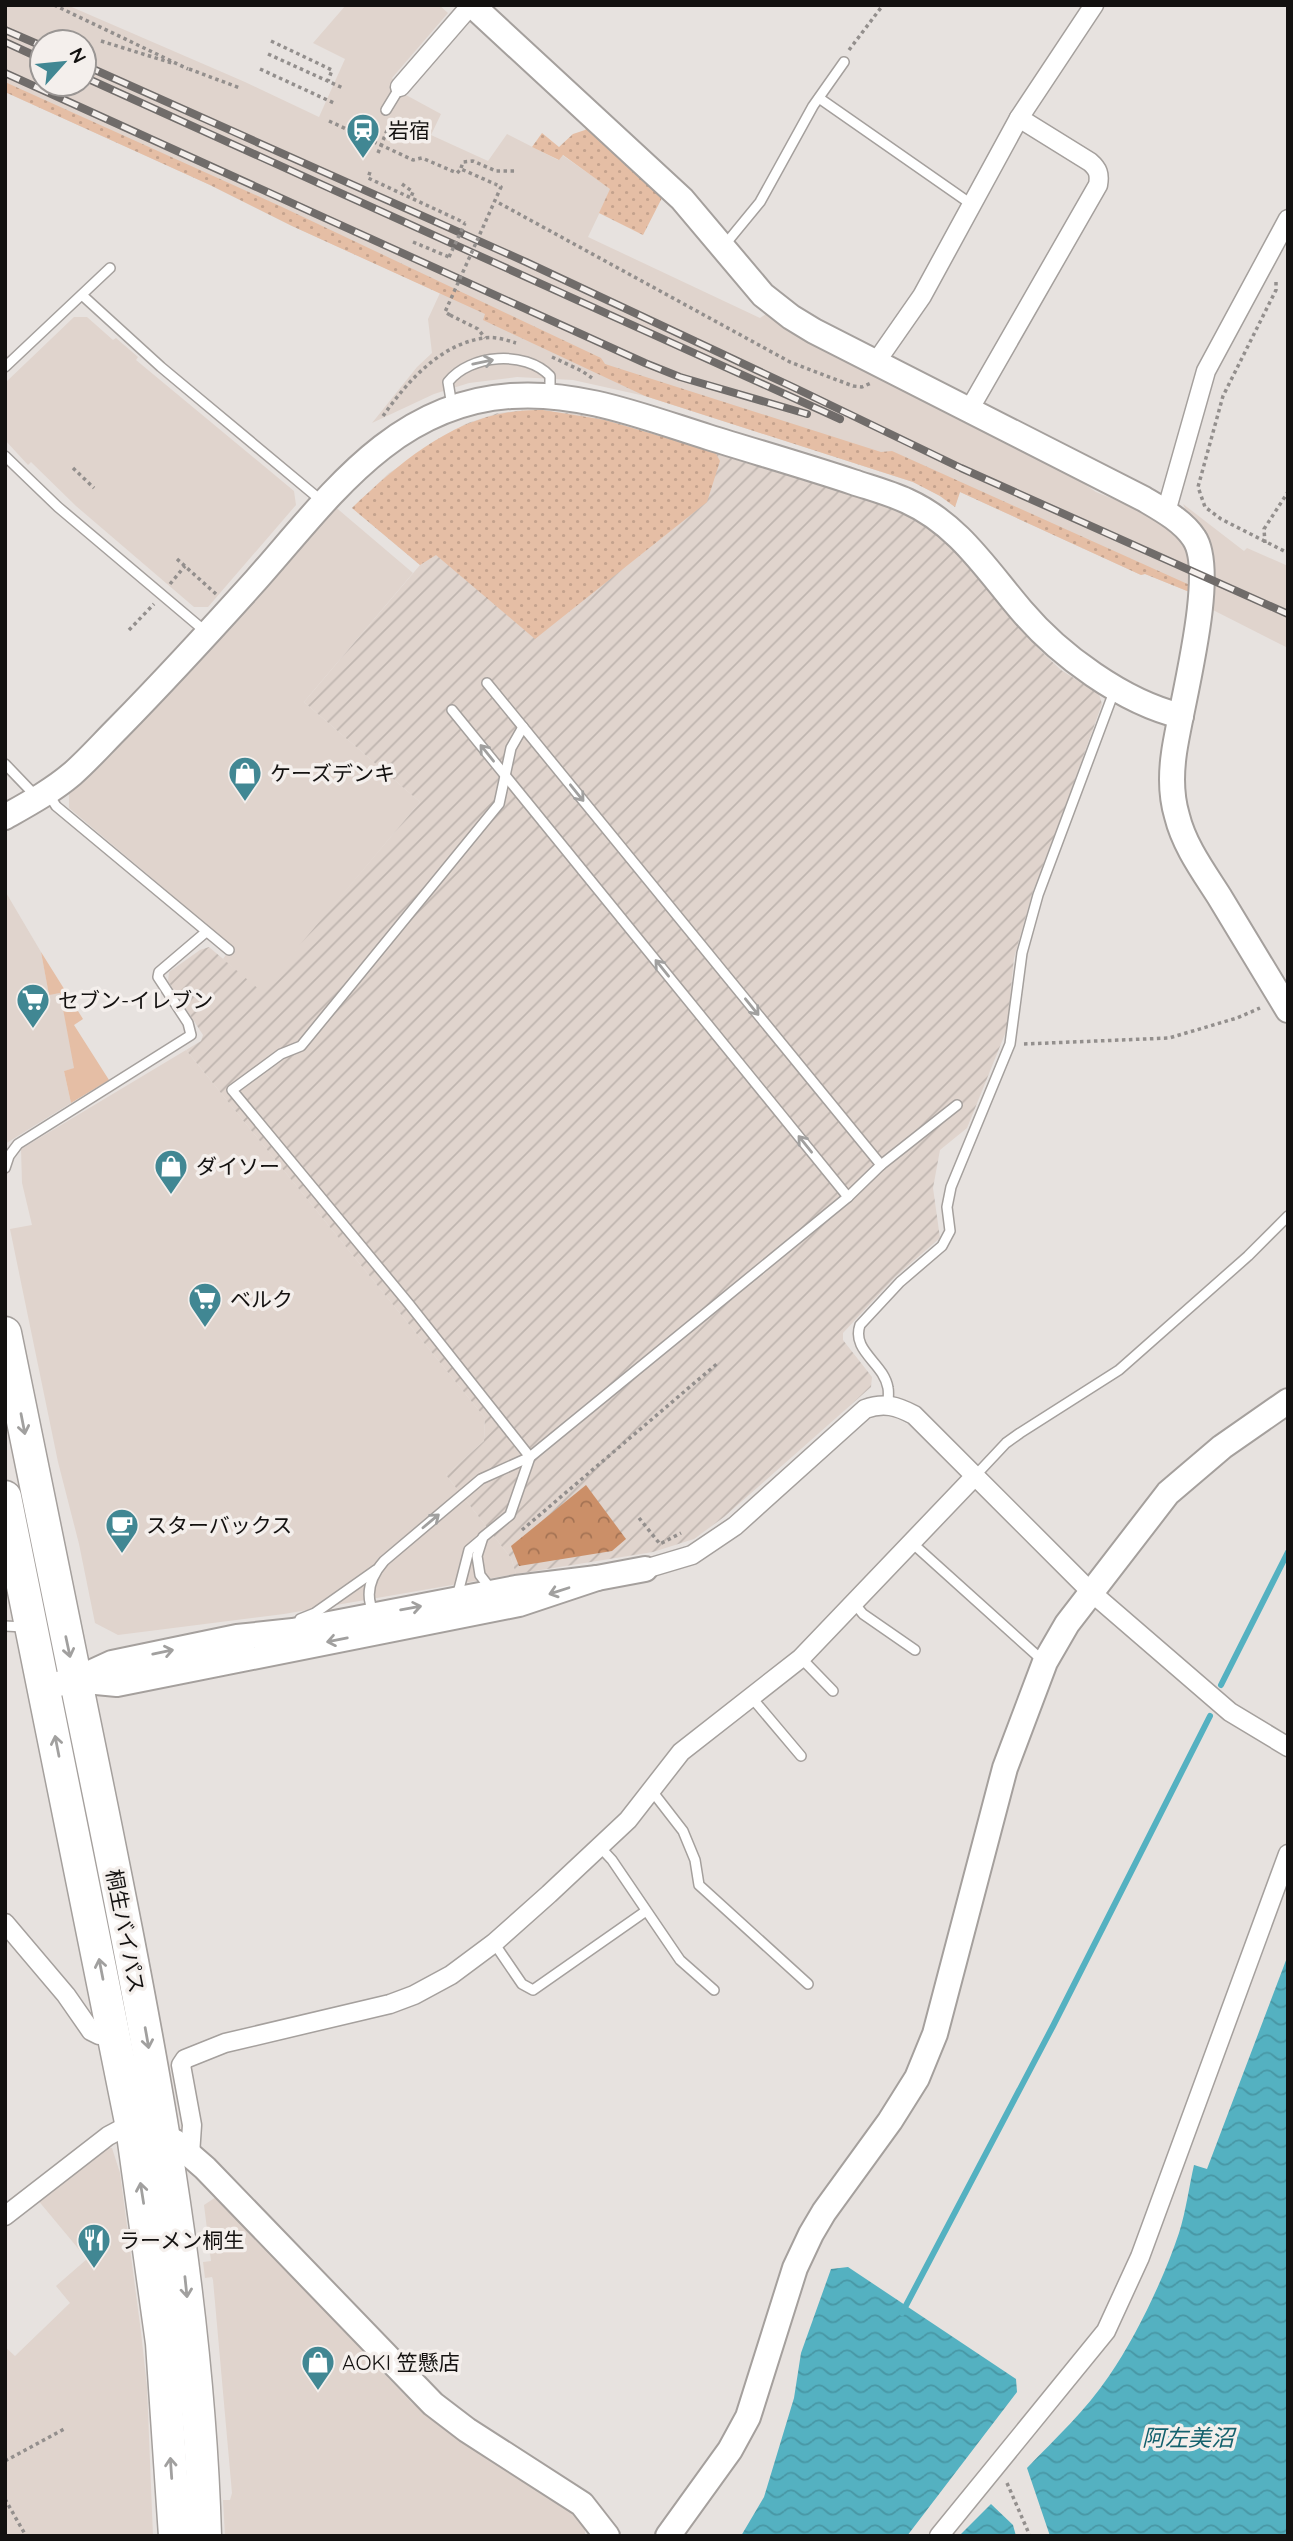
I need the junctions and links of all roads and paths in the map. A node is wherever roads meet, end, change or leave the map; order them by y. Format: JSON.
{"nodes":[{"id":1,"x":54,"y":5,"type":"edge"},
{"id":2,"x":471,"y":5,"type":"edge"},
{"id":3,"x":883,"y":5,"type":"edge"},
{"id":4,"x":1094,"y":5,"type":"edge"},
{"id":5,"x":101,"y":41,"type":"dead end"},
{"id":6,"x":271,"y":41,"type":"dead end"},
{"id":7,"x":268,"y":54,"type":"dead end"},
{"id":8,"x":844,"y":62,"type":"joint"},
{"id":9,"x":188,"y":69,"type":"junction"},
{"id":10,"x":260,"y":69,"type":"dead end"},
{"id":11,"x":328,"y":81,"type":"junction"},
{"id":12,"x":400,"y":87,"type":"joint"},
{"id":13,"x":240,"y":88,"type":"dead end"},
{"id":14,"x":343,"y":88,"type":"dead end"},
{"id":15,"x":819,"y":98,"type":"junction"},
{"id":16,"x":336,"y":104,"type":"dead end"},
{"id":17,"x":386,"y":110,"type":"dead end"},
{"id":18,"x":1019,"y":118,"type":"junction"},
{"id":19,"x":329,"y":121,"type":"dead end"},
{"id":20,"x":388,"y":128,"type":"dead end"},
{"id":21,"x":380,"y":145,"type":"junction"},
{"id":22,"x":378,"y":153,"type":"dead end"},
{"id":23,"x":413,"y":160,"type":"junction"},
{"id":24,"x":410,"y":166,"type":"dead end"},
{"id":25,"x":461,"y":169,"type":"junction"},
{"id":26,"x":515,"y":171,"type":"dead end"},
{"id":27,"x":370,"y":172,"type":"dead end"},
{"id":28,"x":402,"y":184,"type":"dead end"},
{"id":29,"x":411,"y":197,"type":"junction"},
{"id":30,"x":499,"y":203,"type":"dead end"},
{"id":31,"x":971,"y":204,"type":"junction"},
{"id":32,"x":1288,"y":219,"type":"edge"},
{"id":33,"x":414,"y":242,"type":"dead end"},
{"id":34,"x":722,"y":248,"type":"junction"},
{"id":35,"x":110,"y":268,"type":"dead end"},
{"id":36,"x":82,"y":295,"type":"junction"},
{"id":37,"x":1261,"y":321,"type":"dead end"},
{"id":38,"x":485,"y":338,"type":"dead end"},
{"id":39,"x":876,"y":362,"type":"junction"},
{"id":40,"x":5,"y":367,"type":"edge"},
{"id":41,"x":550,"y":397,"type":"junction"},
{"id":42,"x":453,"y":408,"type":"junction"},
{"id":43,"x":969,"y":410,"type":"junction"},
{"id":44,"x":5,"y":456,"type":"edge"},
{"id":45,"x":73,"y":468,"type":"dead end"},
{"id":46,"x":94,"y":488,"type":"dead end"},
{"id":47,"x":1288,"y":492,"type":"edge"},
{"id":48,"x":324,"y":504,"type":"junction"},
{"id":49,"x":1166,"y":512,"type":"junction"},
{"id":50,"x":1265,"y":543,"type":"junction"},
{"id":51,"x":1288,"y":553,"type":"edge"},
{"id":52,"x":177,"y":559,"type":"dead end"},
{"id":53,"x":185,"y":566,"type":"junction"},
{"id":54,"x":168,"y":586,"type":"dead end"},
{"id":55,"x":223,"y":600,"type":"dead end"},
{"id":56,"x":155,"y":603,"type":"dead end"},
{"id":57,"x":129,"y":630,"type":"dead end"},
{"id":58,"x":208,"y":633,"type":"junction"},
{"id":59,"x":487,"y":683,"type":"dead end"},
{"id":60,"x":1116,"y":687,"type":"junction"},
{"id":61,"x":452,"y":710,"type":"dead end"},
{"id":62,"x":1181,"y":716,"type":"junction"},
{"id":63,"x":523,"y":727,"type":"junction"},
{"id":64,"x":5,"y":764,"type":"edge"},
{"id":65,"x":506,"y":776,"type":"junction"},
{"id":66,"x":41,"y":796,"type":"junction"},
{"id":67,"x":5,"y":817,"type":"edge"},
{"id":68,"x":206,"y":932,"type":"junction"},
{"id":69,"x":229,"y":950,"type":"dead end"},
{"id":70,"x":1284,"y":1004,"type":"edge"},
{"id":71,"x":1010,"y":1044,"type":"junction"},
{"id":72,"x":957,"y":1105,"type":"dead end"},
{"id":73,"x":881,"y":1165,"type":"junction"},
{"id":74,"x":5,"y":1168,"type":"edge"},
{"id":75,"x":848,"y":1197,"type":"junction"},
{"id":76,"x":1288,"y":1216,"type":"edge"},
{"id":77,"x":5,"y":1333,"type":"edge"},
{"id":78,"x":719,"y":1362,"type":"dead end"},
{"id":79,"x":1288,"y":1401,"type":"edge"},
{"id":80,"x":888,"y":1405,"type":"junction"},
{"id":81,"x":530,"y":1457,"type":"junction"},
{"id":82,"x":975,"y":1476,"type":"junction"},
{"id":83,"x":5,"y":1497,"type":"edge"},
{"id":84,"x":639,"y":1518,"type":"dead end"},
{"id":85,"x":522,"y":1530,"type":"dead end"},
{"id":86,"x":681,"y":1533,"type":"dead end"},
{"id":87,"x":483,"y":1537,"type":"junction"},
{"id":88,"x":911,"y":1542,"type":"junction"},
{"id":89,"x":377,"y":1569,"type":"junction"},
{"id":90,"x":645,"y":1569,"type":"joint"},
{"id":91,"x":597,"y":1578,"type":"junction"},
{"id":92,"x":495,"y":1592,"type":"junction"},
{"id":93,"x":1091,"y":1592,"type":"junction"},
{"id":94,"x":854,"y":1602,"type":"junction"},
{"id":95,"x":448,"y":1610,"type":"junction"},
{"id":96,"x":383,"y":1622,"type":"junction"},
{"id":97,"x":19,"y":1626,"type":"edge"},
{"id":98,"x":237,"y":1637,"type":"junction"},
{"id":99,"x":915,"y":1650,"type":"dead end"},
{"id":100,"x":801,"y":1658,"type":"junction"},
{"id":101,"x":1045,"y":1662,"type":"junction"},
{"id":102,"x":75,"y":1680,"type":"junction"},
{"id":103,"x":44,"y":1687,"type":"junction"},
{"id":104,"x":833,"y":1691,"type":"dead end"},
{"id":105,"x":752,"y":1698,"type":"junction"},
{"id":106,"x":1288,"y":1747,"type":"edge"},
{"id":107,"x":801,"y":1756,"type":"dead end"},
{"id":108,"x":652,"y":1791,"type":"junction"},
{"id":109,"x":600,"y":1847,"type":"junction"},
{"id":110,"x":1288,"y":1854,"type":"edge"},
{"id":111,"x":646,"y":1911,"type":"junction"},
{"id":112,"x":5,"y":1923,"type":"edge"},
{"id":113,"x":494,"y":1943,"type":"junction"},
{"id":114,"x":808,"y":1984,"type":"dead end"},
{"id":115,"x":714,"y":1990,"type":"dead end"},
{"id":116,"x":113,"y":2035,"type":"junction"},
{"id":117,"x":132,"y":2127,"type":"junction"},
{"id":118,"x":164,"y":2135,"type":"junction"},
{"id":119,"x":190,"y":2155,"type":"junction"},
{"id":120,"x":5,"y":2216,"type":"edge"},
{"id":121,"x":66,"y":2428,"type":"dead end"},
{"id":122,"x":5,"y":2461,"type":"edge"},
{"id":123,"x":1005,"y":2479,"type":"dead end"},
{"id":124,"x":5,"y":2499,"type":"edge"},
{"id":125,"x":26,"y":2536,"type":"edge"},
{"id":126,"x":175,"y":2536,"type":"edge"},
{"id":127,"x":205,"y":2536,"type":"edge"},
{"id":128,"x":607,"y":2536,"type":"edge"},
{"id":129,"x":668,"y":2536,"type":"edge"},
{"id":130,"x":939,"y":2536,"type":"edge"},
{"id":131,"x":1030,"y":2536,"type":"edge"}],
"edges":[{"from":1,"to":9,"type":"path"},
{"from":2,"to":12,"type":"street"},
{"from":2,"to":34,"type":"street"},
{"from":3,"to":8,"type":"path"},
{"from":4,"to":18,"type":"street"},
{"from":5,"to":9,"type":"path"},
{"from":6,"to":11,"type":"path"},
{"from":7,"to":11,"type":"path"},
{"from":8,"to":15,"type":"lane"},
{"from":9,"to":13,"type":"path"},
{"from":10,"to":16,"type":"path"},
{"from":11,"to":14,"type":"path"},
{"from":12,"to":17,"type":"lane"},
{"from":15,"to":31,"type":"lane"},
{"from":15,"to":34,"type":"lane"},
{"from":18,"to":31,"type":"street"},
{"from":18,"to":43,"type":"street"},
{"from":19,"to":21,"type":"path"},
{"from":20,"to":21,"type":"path"},
{"from":21,"to":22,"type":"path"},
{"from":21,"to":23,"type":"path"},
{"from":23,"to":24,"type":"path"},
{"from":23,"to":25,"type":"path"},
{"from":25,"to":26,"type":"path"},
{"from":25,"to":38,"type":"path","bridge":true},
{"from":27,"to":29,"type":"path"},
{"from":28,"to":29,"type":"path"},
{"from":29,"to":33,"type":"path","bridge":true},
{"from":30,"to":39,"type":"path"},
{"from":31,"to":39,"type":"street"},
{"from":32,"to":49,"type":"street"},
{"from":34,"to":39,"type":"street"},
{"from":35,"to":36,"type":"lane"},
{"from":36,"to":40,"type":"lane"},
{"from":36,"to":48,"type":"lane"},
{"from":37,"to":50,"type":"path"},
{"from":39,"to":43,"type":"street"},
{"from":41,"to":42,"type":"street"},
{"from":42,"to":41,"type":"lane","one_way":true},
{"from":41,"to":60,"type":"street"},
{"from":42,"to":48,"type":"street"},
{"from":43,"to":49,"type":"street"},
{"from":44,"to":58,"type":"lane"},
{"from":45,"to":46,"type":"path"},
{"from":47,"to":50,"type":"path"},
{"from":48,"to":58,"type":"street"},
{"from":49,"to":62,"type":"street"},
{"from":50,"to":51,"type":"path"},
{"from":52,"to":53,"type":"path"},
{"from":53,"to":54,"type":"path"},
{"from":53,"to":55,"type":"path"},
{"from":56,"to":57,"type":"path"},
{"from":58,"to":66,"type":"street"},
{"from":59,"to":63,"type":"lane"},
{"from":60,"to":62,"type":"street"},
{"from":60,"to":71,"type":"lane"},
{"from":65,"to":61,"type":"lane","one_way":true},
{"from":62,"to":70,"type":"street"},
{"from":63,"to":65,"type":"lane"},
{"from":63,"to":73,"type":"lane","one_way":true},
{"from":64,"to":66,"type":"lane"},
{"from":75,"to":65,"type":"lane","one_way":true},
{"from":65,"to":81,"type":"lane"},
{"from":66,"to":67,"type":"street"},
{"from":66,"to":68,"type":"lane"},
{"from":68,"to":69,"type":"lane"},
{"from":68,"to":74,"type":"lane"},
{"from":70,"to":71,"type":"path"},
{"from":71,"to":80,"type":"lane"},
{"from":72,"to":73,"type":"lane"},
{"from":73,"to":75,"type":"lane"},
{"from":75,"to":81,"type":"lane"},
{"from":76,"to":82,"type":"lane"},
{"from":77,"to":102,"type":"highway","name":"桐生バイパス","one_way":true},
{"from":78,"to":85,"type":"path"},
{"from":79,"to":93,"type":"street"},
{"from":80,"to":82,"type":"street"},
{"from":80,"to":90,"type":"street"},
{"from":81,"to":87,"type":"lane"},
{"from":89,"to":81,"type":"lane","one_way":true},
{"from":82,"to":88,"type":"street"},
{"from":82,"to":93,"type":"street"},
{"from":83,"to":97,"type":"highway","name":"桐生バイパス"},
{"from":84,"to":86,"type":"path"},
{"from":87,"to":92,"type":"lane"},
{"from":87,"to":95,"type":"lane"},
{"from":88,"to":94,"type":"street"},
{"from":88,"to":101,"type":"lane"},
{"from":89,"to":96,"type":"lane"},
{"from":89,"to":98,"type":"lane"},
{"from":90,"to":91,"type":"street"},
{"from":91,"to":92,"type":"street"},
{"from":91,"to":95,"type":"street","one_way":true},
{"from":92,"to":95,"type":"street"},
{"from":93,"to":101,"type":"street"},
{"from":93,"to":106,"type":"street"},
{"from":94,"to":99,"type":"lane"},
{"from":94,"to":100,"type":"street"},
{"from":95,"to":96,"type":"street"},
{"from":96,"to":98,"type":"street"},
{"from":96,"to":102,"type":"street","one_way":true},
{"from":97,"to":103,"type":"highway","name":"桐生バイパス"},
{"from":102,"to":98,"type":"street","one_way":true},
{"from":100,"to":104,"type":"lane"},
{"from":100,"to":105,"type":"street"},
{"from":101,"to":129,"type":"street"},
{"from":102,"to":103,"type":"street"},
{"from":102,"to":118,"type":"highway","name":"桐生バイパス","one_way":true},
{"from":116,"to":103,"type":"highway","name":"桐生バイパス","one_way":true},
{"from":105,"to":107,"type":"lane"},
{"from":105,"to":108,"type":"street"},
{"from":108,"to":109,"type":"street"},
{"from":108,"to":114,"type":"lane"},
{"from":109,"to":111,"type":"lane"},
{"from":109,"to":113,"type":"street"},
{"from":110,"to":130,"type":"street"},
{"from":111,"to":113,"type":"lane"},
{"from":111,"to":115,"type":"lane"},
{"from":112,"to":116,"type":"street"},
{"from":113,"to":119,"type":"street"},
{"from":116,"to":117,"type":"highway","name":"桐生バイパス"},
{"from":117,"to":118,"type":"street"},
{"from":117,"to":120,"type":"street"},
{"from":126,"to":117,"type":"highway","name":"桐生バイパス","one_way":true},
{"from":118,"to":119,"type":"street"},
{"from":118,"to":127,"type":"highway","name":"桐生バイパス","one_way":true},
{"from":119,"to":128,"type":"street"},
{"from":121,"to":122,"type":"path"},
{"from":123,"to":131,"type":"path"},
{"from":124,"to":125,"type":"path"}]}
